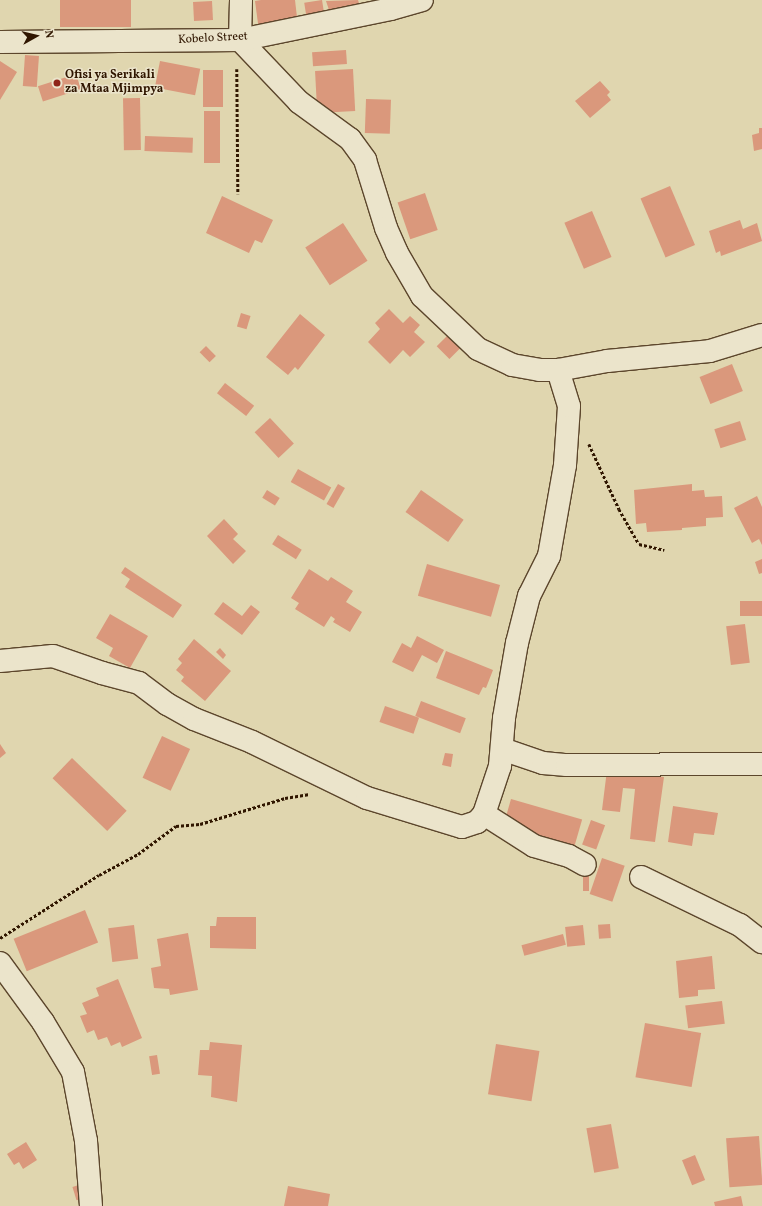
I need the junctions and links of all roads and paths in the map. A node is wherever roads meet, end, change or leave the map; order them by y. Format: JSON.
{"nodes":[{"id":1,"x":240,"y":0,"type":"edge"},
{"id":2,"x":422,"y":0,"type":"edge"},
{"id":3,"x":240,"y":40,"type":"junction"},
{"id":4,"x":0,"y":42,"type":"edge"},
{"id":5,"x":238,"y":194,"type":"dead end"},
{"id":6,"x":762,"y":335,"type":"edge"},
{"id":7,"x":558,"y":370,"type":"junction"},
{"id":8,"x":586,"y":438,"type":"dead end"},
{"id":9,"x":664,"y":550,"type":"dead end"},
{"id":10,"x":0,"y":661,"type":"edge"},
{"id":11,"x":502,"y":749,"type":"junction"},
{"id":12,"x":762,"y":764,"type":"edge"},
{"id":13,"x":318,"y":793,"type":"dead end"},
{"id":14,"x":484,"y":814,"type":"junction"},
{"id":15,"x":585,"y":866,"type":"dead end"},
{"id":16,"x":641,"y":877,"type":"dead end"},
{"id":17,"x":0,"y":938,"type":"edge"},
{"id":18,"x":762,"y":942,"type":"edge"},
{"id":19,"x":0,"y":964,"type":"edge"},
{"id":20,"x":91,"y":1206,"type":"edge"}],
"edges":[{"from":1,"to":3,"type":"street"},
{"from":2,"to":3,"type":"street","name":"Kobelo Street"},
{"from":3,"to":4,"type":"street","name":"Kobelo Street"},
{"from":3,"to":5,"type":"path"},
{"from":3,"to":7,"type":"street"},
{"from":6,"to":7,"type":"street"},
{"from":7,"to":11,"type":"street"},
{"from":8,"to":9,"type":"path"},
{"from":10,"to":14,"type":"street"},
{"from":11,"to":12,"type":"street"},
{"from":11,"to":14,"type":"street"},
{"from":13,"to":17,"type":"path"},
{"from":14,"to":15,"type":"street"},
{"from":16,"to":18,"type":"street"},
{"from":19,"to":20,"type":"street"}]}
